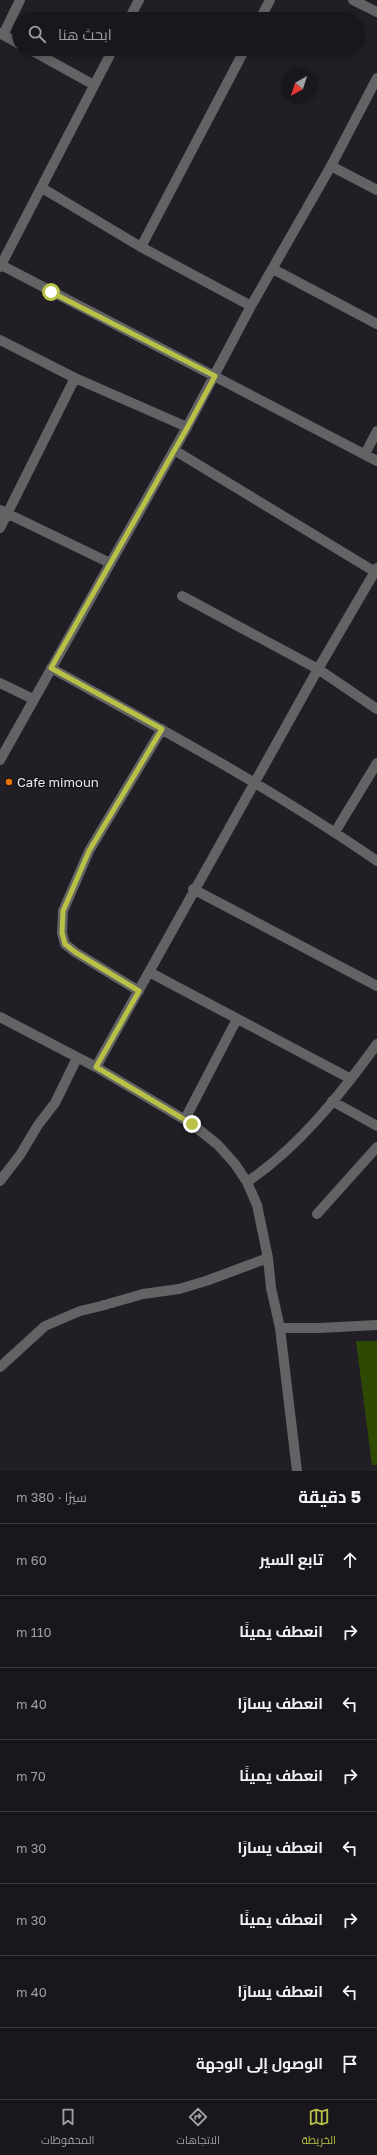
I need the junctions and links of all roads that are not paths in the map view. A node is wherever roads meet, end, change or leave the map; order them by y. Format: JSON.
{"nodes":[{"id":1,"x":20,"y":0,"type":"edge"},
{"id":2,"x":139,"y":0,"type":"edge"},
{"id":3,"x":270,"y":0,"type":"edge"},
{"id":4,"x":353,"y":0,"type":"edge"},
{"id":5,"x":14,"y":12,"type":"edge"},
{"id":6,"x":133,"y":12,"type":"edge"},
{"id":7,"x":264,"y":12,"type":"edge"},
{"id":8,"x":377,"y":12,"type":"edge"},
{"id":9,"x":12,"y":15,"type":"edge"},
{"id":10,"x":2,"y":34,"type":"edge"},
{"id":11,"x":12,"y":40,"type":"edge"},
{"id":12,"x":42,"y":56,"type":"edge"},
{"id":13,"x":109,"y":56,"type":"edge"},
{"id":14,"x":241,"y":56,"type":"edge"},
{"id":15,"x":377,"y":78,"type":"edge"},
{"id":16,"x":94,"y":85,"type":"junction"},
{"id":17,"x":331,"y":166,"type":"junction"},
{"id":18,"x":42,"y":188,"type":"junction"},
{"id":19,"x":377,"y":190,"type":"edge"},
{"id":20,"x":141,"y":247,"type":"junction"},
{"id":21,"x":0,"y":266,"type":"edge"},
{"id":22,"x":273,"y":269,"type":"junction"},
{"id":23,"x":251,"y":306,"type":"junction"},
{"id":24,"x":377,"y":324,"type":"edge"},
{"id":25,"x":0,"y":340,"type":"edge"},
{"id":26,"x":215,"y":376,"type":"junction"},
{"id":27,"x":75,"y":378,"type":"junction"},
{"id":28,"x":187,"y":428,"type":"junction"},
{"id":29,"x":377,"y":431,"type":"edge"},
{"id":30,"x":174,"y":450,"type":"junction"},
{"id":31,"x":365,"y":454,"type":"junction"},
{"id":32,"x":377,"y":460,"type":"edge"},
{"id":33,"x":4,"y":512,"type":"edge"},
{"id":34,"x":0,"y":528,"type":"edge"},
{"id":35,"x":110,"y":563,"type":"junction"},
{"id":36,"x":376,"y":571,"type":"edge"},
{"id":37,"x":182,"y":596,"type":"dead end"},
{"id":38,"x":51,"y":668,"type":"junction"},
{"id":39,"x":318,"y":669,"type":"junction"},
{"id":40,"x":0,"y":683,"type":"edge"},
{"id":41,"x":34,"y":699,"type":"junction"},
{"id":42,"x":377,"y":709,"type":"edge"},
{"id":43,"x":162,"y":729,"type":"junction"},
{"id":44,"x":0,"y":760,"type":"edge"},
{"id":45,"x":377,"y":763,"type":"edge"},
{"id":46,"x":255,"y":784,"type":"junction"},
{"id":47,"x":335,"y":832,"type":"junction"},
{"id":48,"x":377,"y":861,"type":"edge"},
{"id":49,"x":194,"y":889,"type":"junction"},
{"id":50,"x":149,"y":972,"type":"junction"},
{"id":51,"x":377,"y":986,"type":"edge"},
{"id":52,"x":139,"y":991,"type":"junction"},
{"id":53,"x":0,"y":1017,"type":"edge"},
{"id":54,"x":237,"y":1019,"type":"junction"},
{"id":55,"x":377,"y":1044,"type":"edge"},
{"id":56,"x":78,"y":1058,"type":"junction"},
{"id":57,"x":96,"y":1067,"type":"junction"},
{"id":58,"x":351,"y":1079,"type":"junction"},
{"id":59,"x":332,"y":1101,"type":"junction"},
{"id":60,"x":185,"y":1119,"type":"junction"},
{"id":61,"x":377,"y":1126,"type":"edge"},
{"id":62,"x":377,"y":1147,"type":"edge"},
{"id":63,"x":0,"y":1181,"type":"edge"},
{"id":64,"x":247,"y":1182,"type":"junction"},
{"id":65,"x":317,"y":1214,"type":"dead end"},
{"id":66,"x":268,"y":1258,"type":"junction"},
{"id":67,"x":377,"y":1325,"type":"edge"},
{"id":68,"x":280,"y":1328,"type":"junction"},
{"id":69,"x":0,"y":1367,"type":"edge"},
{"id":70,"x":297,"y":1471,"type":"edge"}],
"edges":[{"from":1,"to":5,"type":"street"},
{"from":2,"to":6,"type":"street"},
{"from":3,"to":7,"type":"street"},
{"from":4,"to":8,"type":"street"},
{"from":9,"to":10,"type":"street"},
{"from":10,"to":11,"type":"street"},
{"from":12,"to":16,"type":"street"},
{"from":13,"to":16,"type":"street"},
{"from":14,"to":20,"type":"street"},
{"from":15,"to":17,"type":"street"},
{"from":16,"to":18,"type":"street"},
{"from":17,"to":19,"type":"street"},
{"from":17,"to":22,"type":"street"},
{"from":18,"to":20,"type":"street"},
{"from":18,"to":21,"type":"street"},
{"from":20,"to":23,"type":"street"},
{"from":21,"to":26,"type":"street"},
{"from":22,"to":23,"type":"street"},
{"from":22,"to":24,"type":"street"},
{"from":23,"to":26,"type":"street"},
{"from":25,"to":27,"type":"street"},
{"from":26,"to":28,"type":"street"},
{"from":26,"to":31,"type":"street"},
{"from":27,"to":28,"type":"street"},
{"from":27,"to":33,"type":"street"},
{"from":28,"to":30,"type":"street"},
{"from":29,"to":31,"type":"street"},
{"from":30,"to":35,"type":"street"},
{"from":30,"to":36,"type":"street"},
{"from":31,"to":32,"type":"street"},
{"from":33,"to":34,"type":"street"},
{"from":33,"to":35,"type":"street"},
{"from":35,"to":38,"type":"street"},
{"from":36,"to":39,"type":"street"},
{"from":37,"to":39,"type":"street"},
{"from":38,"to":41,"type":"street"},
{"from":38,"to":43,"type":"street"},
{"from":39,"to":42,"type":"street"},
{"from":39,"to":46,"type":"street"},
{"from":40,"to":41,"type":"street"},
{"from":41,"to":44,"type":"street"},
{"from":43,"to":46,"type":"street"},
{"from":43,"to":52,"type":"street"},
{"from":45,"to":47,"type":"street"},
{"from":46,"to":47,"type":"street"},
{"from":46,"to":49,"type":"street"},
{"from":47,"to":48,"type":"street"},
{"from":49,"to":50,"type":"street"},
{"from":49,"to":51,"type":"street"},
{"from":50,"to":52,"type":"street"},
{"from":50,"to":54,"type":"street"},
{"from":52,"to":57,"type":"street"},
{"from":53,"to":56,"type":"street"},
{"from":54,"to":58,"type":"street"},
{"from":54,"to":60,"type":"street"},
{"from":55,"to":58,"type":"street"},
{"from":56,"to":57,"type":"street"},
{"from":56,"to":63,"type":"street"},
{"from":57,"to":60,"type":"street"},
{"from":58,"to":59,"type":"street"},
{"from":59,"to":61,"type":"street"},
{"from":59,"to":64,"type":"street"},
{"from":60,"to":64,"type":"street"},
{"from":62,"to":65,"type":"street"},
{"from":64,"to":66,"type":"street"},
{"from":66,"to":68,"type":"street"},
{"from":66,"to":69,"type":"street"},
{"from":67,"to":68,"type":"street"},
{"from":68,"to":70,"type":"street"}]}
